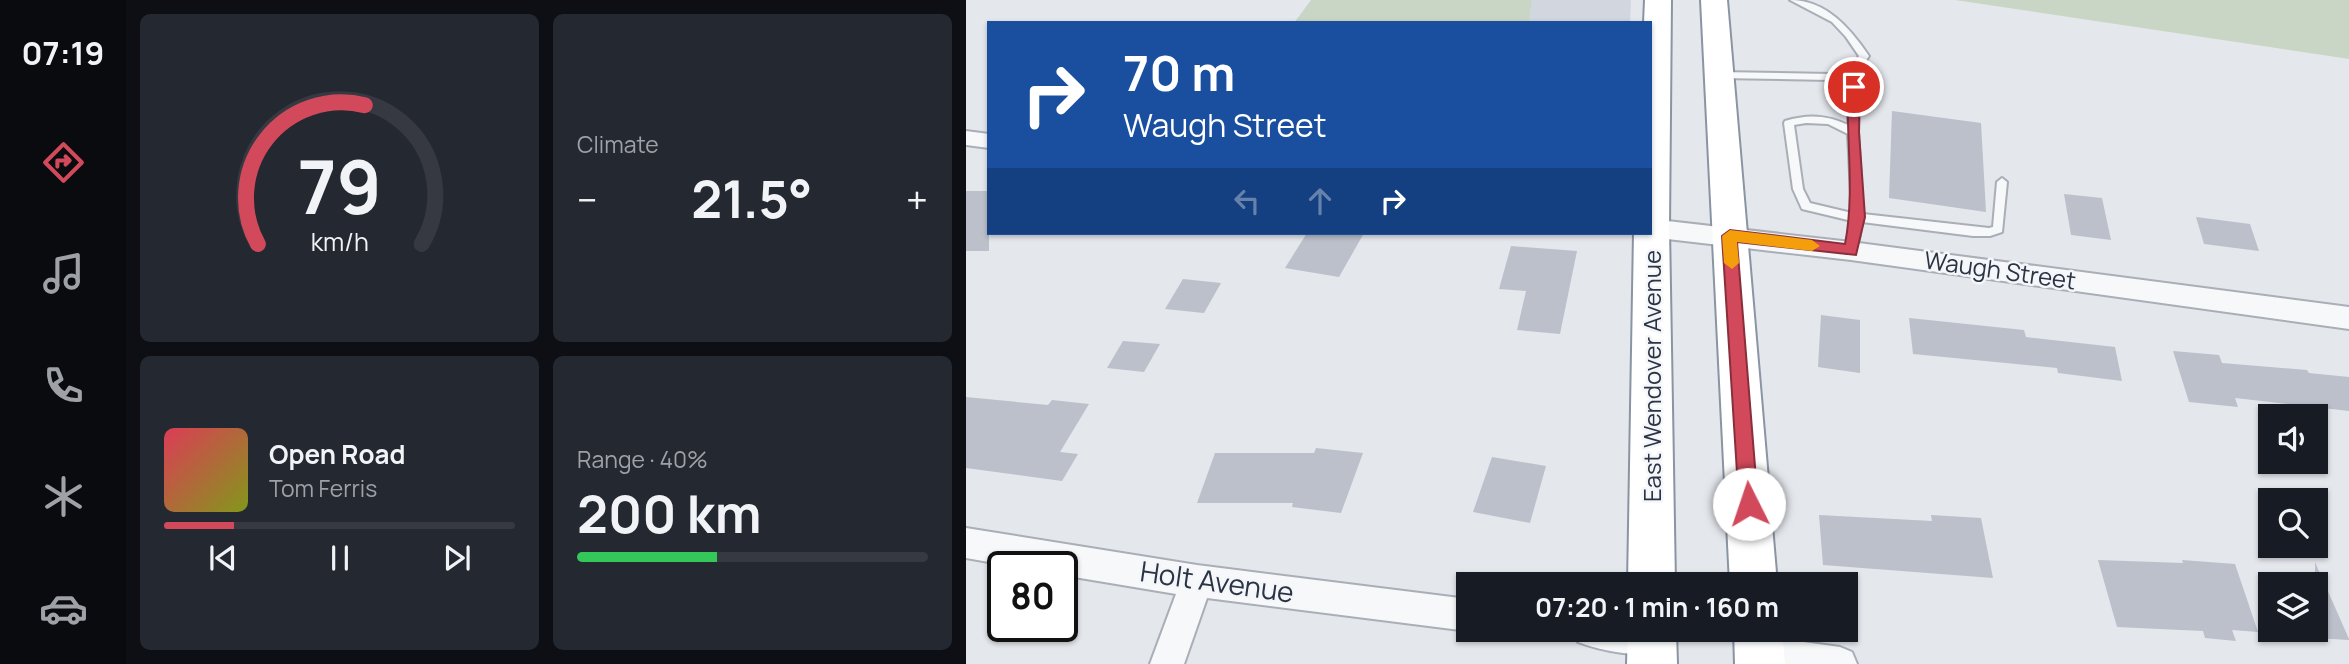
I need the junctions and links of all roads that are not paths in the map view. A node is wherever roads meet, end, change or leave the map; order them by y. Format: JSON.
{"nodes":[{"id":1,"x":1658,"y":0,"type":"edge"},
{"id":2,"x":1714,"y":0,"type":"edge"},
{"id":3,"x":1794,"y":0,"type":"edge"},
{"id":4,"x":1854,"y":71,"type":"junction"},
{"id":5,"x":1719,"y":75,"type":"junction"},
{"id":6,"x":1853,"y":132,"type":"junction"},
{"id":7,"x":966,"y":138,"type":"edge"},
{"id":8,"x":987,"y":141,"type":"edge"},
{"id":9,"x":2002,"y":182,"type":"dead end"},
{"id":10,"x":1652,"y":195,"type":"edge"},
{"id":11,"x":1858,"y":217,"type":"junction"},
{"id":12,"x":1652,"y":228,"type":"edge"},
{"id":13,"x":1651,"y":235,"type":"edge"},
{"id":14,"x":1730,"y":236,"type":"junction"},
{"id":15,"x":1851,"y":251,"type":"junction"},
{"id":16,"x":2349,"y":317,"type":"edge"},
{"id":17,"x":966,"y":544,"type":"edge"},
{"id":18,"x":1652,"y":572,"type":"edge"},
{"id":19,"x":1753,"y":572,"type":"edge"},
{"id":20,"x":1197,"y":581,"type":"junction"},
{"id":21,"x":1456,"y":613,"type":"edge"},
{"id":22,"x":1759,"y":649,"type":"edge"},
{"id":23,"x":1167,"y":664,"type":"edge"},
{"id":24,"x":1840,"y":664,"type":"edge"}],
"edges":[{"from":1,"to":10,"type":"highway","name":"East Wendover Avenue"},
{"from":2,"to":5,"type":"highway"},
{"from":3,"to":4,"type":"lane"},
{"from":4,"to":5,"type":"lane"},
{"from":4,"to":6,"type":"lane"},
{"from":5,"to":14,"type":"highway"},
{"from":6,"to":11,"type":"lane"},
{"from":6,"to":11,"type":"lane"},
{"from":7,"to":8,"type":"street"},
{"from":9,"to":11,"type":"lane"},
{"from":11,"to":15,"type":"lane"},
{"from":12,"to":14,"type":"street","name":"Waugh Street"},
{"from":13,"to":18,"type":"highway","name":"East Wendover Avenue"},
{"from":14,"to":15,"type":"street","name":"Waugh Street"},
{"from":14,"to":19,"type":"highway"},
{"from":15,"to":16,"type":"street","name":"Waugh Street"},
{"from":17,"to":20,"type":"street","name":"Holt Avenue"},
{"from":20,"to":21,"type":"street","name":"Holt Avenue"},
{"from":20,"to":23,"type":"street"},
{"from":22,"to":24,"type":"street"}]}
